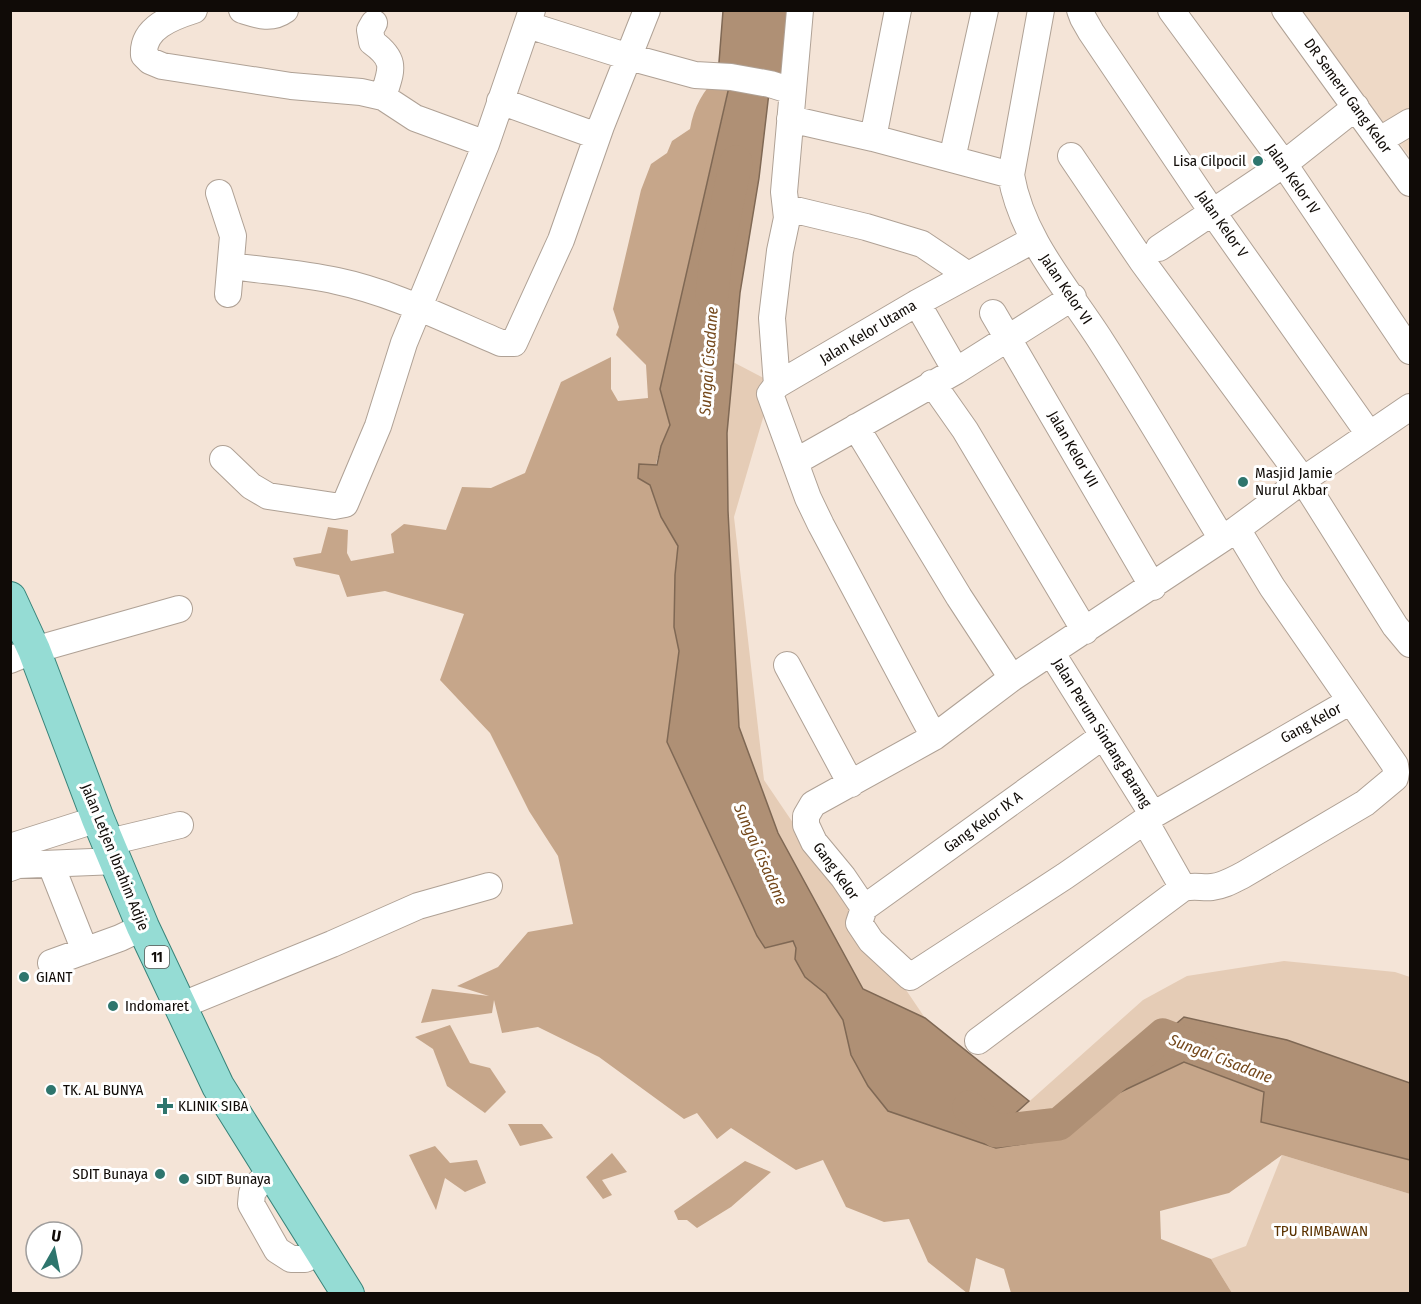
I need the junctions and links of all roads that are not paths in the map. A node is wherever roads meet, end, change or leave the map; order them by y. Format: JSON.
{"nodes":[{"id":1,"x":194,"y":10,"type":"edge"},
{"id":2,"x":242,"y":10,"type":"edge"},
{"id":3,"x":285,"y":10,"type":"edge"},
{"id":4,"x":647,"y":10,"type":"edge"},
{"id":5,"x":800,"y":10,"type":"edge"},
{"id":6,"x":898,"y":10,"type":"edge"},
{"id":7,"x":985,"y":10,"type":"edge"},
{"id":8,"x":1041,"y":10,"type":"edge"},
{"id":9,"x":1080,"y":10,"type":"edge"},
{"id":10,"x":1171,"y":10,"type":"edge"},
{"id":11,"x":1285,"y":10,"type":"edge"},
{"id":12,"x":530,"y":18,"type":"edge"},
{"id":13,"x":374,"y":23,"type":"dead end"},
{"id":14,"x":629,"y":57,"type":"junction"},
{"id":15,"x":781,"y":87,"type":"junction"},
{"id":16,"x":383,"y":97,"type":"junction"},
{"id":17,"x":500,"y":101,"type":"junction"},
{"id":18,"x":1356,"y":107,"type":"junction"},
{"id":19,"x":790,"y":119,"type":"junction"},
{"id":20,"x":1410,"y":122,"type":"edge"},
{"id":21,"x":597,"y":136,"type":"junction"},
{"id":22,"x":873,"y":138,"type":"junction"},
{"id":23,"x":1380,"y":140,"type":"junction"},
{"id":24,"x":486,"y":144,"type":"junction"},
{"id":25,"x":1071,"y":156,"type":"dead end"},
{"id":26,"x":952,"y":159,"type":"junction"},
{"id":27,"x":1284,"y":164,"type":"junction"},
{"id":28,"x":1011,"y":175,"type":"junction"},
{"id":29,"x":1410,"y":183,"type":"edge"},
{"id":30,"x":219,"y":193,"type":"dead end"},
{"id":31,"x":787,"y":208,"type":"junction"},
{"id":32,"x":1213,"y":213,"type":"junction"},
{"id":33,"x":1033,"y":240,"type":"junction"},
{"id":34,"x":1159,"y":248,"type":"dead end"},
{"id":35,"x":231,"y":266,"type":"junction"},
{"id":36,"x":968,"y":275,"type":"junction"},
{"id":37,"x":228,"y":294,"type":"dead end"},
{"id":38,"x":1073,"y":297,"type":"junction"},
{"id":39,"x":917,"y":303,"type":"junction"},
{"id":40,"x":419,"y":308,"type":"junction"},
{"id":41,"x":993,"y":313,"type":"dead end"},
{"id":42,"x":1009,"y":338,"type":"junction"},
{"id":43,"x":1410,"y":351,"type":"edge"},
{"id":44,"x":956,"y":371,"type":"junction"},
{"id":45,"x":932,"y":383,"type":"junction"},
{"id":46,"x":777,"y":386,"type":"junction"},
{"id":47,"x":1410,"y":407,"type":"edge"},
{"id":48,"x":856,"y":427,"type":"junction"},
{"id":49,"x":1369,"y":434,"type":"junction"},
{"id":50,"x":223,"y":459,"type":"dead end"},
{"id":51,"x":795,"y":462,"type":"junction"},
{"id":52,"x":1303,"y":480,"type":"junction"},
{"id":53,"x":1230,"y":534,"type":"junction"},
{"id":54,"x":1153,"y":587,"type":"junction"},
{"id":55,"x":10,"y":598,"type":"edge"},
{"id":56,"x":178,"y":609,"type":"dead end"},
{"id":57,"x":1085,"y":631,"type":"junction"},
{"id":58,"x":1410,"y":645,"type":"edge"},
{"id":59,"x":1052,"y":652,"type":"junction"},
{"id":60,"x":22,"y":655,"type":"edge"},
{"id":61,"x":787,"y":665,"type":"dead end"},
{"id":62,"x":1012,"y":678,"type":"junction"},
{"id":63,"x":1349,"y":702,"type":"junction"},
{"id":64,"x":934,"y":736,"type":"junction"},
{"id":65,"x":1103,"y":736,"type":"junction"},
{"id":66,"x":851,"y":784,"type":"junction"},
{"id":67,"x":1149,"y":818,"type":"junction"},
{"id":68,"x":180,"y":825,"type":"dead end"},
{"id":69,"x":108,"y":841,"type":"junction"},
{"id":70,"x":10,"y":847,"type":"edge"},
{"id":71,"x":51,"y":865,"type":"junction"},
{"id":72,"x":10,"y":868,"type":"edge"},
{"id":73,"x":489,"y":886,"type":"dead end"},
{"id":74,"x":1184,"y":888,"type":"junction"},
{"id":75,"x":864,"y":908,"type":"junction"},
{"id":76,"x":143,"y":927,"type":"junction"},
{"id":77,"x":84,"y":951,"type":"junction"},
{"id":78,"x":51,"y":963,"type":"dead end"},
{"id":79,"x":180,"y":1006,"type":"junction"},
{"id":80,"x":978,"y":1041,"type":"dead end"},
{"id":81,"x":348,"y":1293,"type":"edge"}],
"edges":[{"from":1,"to":16,"type":"street"},
{"from":2,"to":3,"type":"street"},
{"from":4,"to":14,"type":"street"},
{"from":5,"to":15,"type":"street"},
{"from":6,"to":22,"type":"street"},
{"from":7,"to":26,"type":"street"},
{"from":8,"to":28,"type":"street","name":"Jalan Kelor VI"},
{"from":9,"to":32,"type":"street","name":"Jalan Kelor V"},
{"from":10,"to":27,"type":"street","name":"Jalan Kelor IV"},
{"from":11,"to":18,"type":"street","name":"DR Semeru Gang Kelor"},
{"from":12,"to":14,"type":"street"},
{"from":12,"to":17,"type":"street"},
{"from":13,"to":16,"type":"street"},
{"from":14,"to":15,"type":"street"},
{"from":14,"to":21,"type":"street"},
{"from":15,"to":19,"type":"street"},
{"from":16,"to":24,"type":"street"},
{"from":17,"to":21,"type":"street"},
{"from":17,"to":24,"type":"street"},
{"from":18,"to":23,"type":"street","name":"DR Semeru Gang Kelor"},
{"from":18,"to":27,"type":"street"},
{"from":19,"to":22,"type":"street"},
{"from":19,"to":31,"type":"street"},
{"from":20,"to":23,"type":"street"},
{"from":21,"to":40,"type":"street"},
{"from":22,"to":26,"type":"street"},
{"from":23,"to":29,"type":"street","name":"DR Semeru Gang Kelor"},
{"from":24,"to":40,"type":"street"},
{"from":25,"to":52,"type":"street"},
{"from":26,"to":28,"type":"street"},
{"from":27,"to":32,"type":"street"},
{"from":27,"to":43,"type":"street","name":"Jalan Kelor IV"},
{"from":28,"to":33,"type":"street","name":"Jalan Kelor VI"},
{"from":30,"to":35,"type":"street"},
{"from":31,"to":36,"type":"street"},
{"from":31,"to":46,"type":"street"},
{"from":32,"to":34,"type":"street"},
{"from":32,"to":49,"type":"street","name":"Jalan Kelor V"},
{"from":33,"to":36,"type":"street","name":"Jalan Kelor Utama"},
{"from":33,"to":38,"type":"street","name":"Jalan Kelor VI"},
{"from":35,"to":37,"type":"street"},
{"from":35,"to":40,"type":"street"},
{"from":36,"to":39,"type":"street","name":"Jalan Kelor Utama"},
{"from":38,"to":42,"type":"street"},
{"from":38,"to":53,"type":"street","name":"Jalan Kelor VI"},
{"from":39,"to":44,"type":"street"},
{"from":39,"to":46,"type":"street","name":"Jalan Kelor Utama"},
{"from":40,"to":50,"type":"street"},
{"from":41,"to":42,"type":"street","name":"Jalan Kelor VII"},
{"from":42,"to":44,"type":"street"},
{"from":42,"to":54,"type":"street","name":"Jalan Kelor VII"},
{"from":44,"to":45,"type":"street"},
{"from":45,"to":48,"type":"street"},
{"from":45,"to":57,"type":"street"},
{"from":46,"to":51,"type":"street"},
{"from":47,"to":49,"type":"street","name":"Gang Kelor"},
{"from":48,"to":51,"type":"street"},
{"from":48,"to":62,"type":"street"},
{"from":49,"to":52,"type":"street","name":"Gang Kelor"},
{"from":51,"to":64,"type":"street"},
{"from":52,"to":53,"type":"street","name":"Gang Kelor"},
{"from":52,"to":58,"type":"street"},
{"from":53,"to":54,"type":"street","name":"Gang Kelor"},
{"from":53,"to":63,"type":"street","name":"Gang Kelor"},
{"from":54,"to":57,"type":"street","name":"Gang Kelor"},
{"from":55,"to":60,"type":"main road","name":"Jalan Letjen Ibrahim Adjie","number":"11"},
{"from":56,"to":60,"type":"street"},
{"from":57,"to":59,"type":"street","name":"Gang Kelor"},
{"from":59,"to":62,"type":"street","name":"Gang Kelor"},
{"from":59,"to":65,"type":"street","name":"Jalan Perum Sindang Barang"},
{"from":60,"to":69,"type":"main road","name":"Jalan Letjen Ibrahim Adjie","number":"11"},
{"from":61,"to":66,"type":"street"},
{"from":62,"to":64,"type":"street","name":"Gang Kelor"},
{"from":63,"to":67,"type":"street","name":"Gang Kelor"},
{"from":63,"to":74,"type":"street","name":"Gang Kelor"},
{"from":64,"to":66,"type":"street","name":"Gang Kelor"},
{"from":65,"to":67,"type":"street","name":"Jalan Perum Sindang Barang"},
{"from":65,"to":75,"type":"street","name":"Gang Kelor IX A"},
{"from":66,"to":75,"type":"street","name":"Gang Kelor"},
{"from":67,"to":74,"type":"street","name":"Jalan Perum Sindang Barang"},
{"from":67,"to":75,"type":"street","name":"Gang Kelor"},
{"from":68,"to":69,"type":"street"},
{"from":69,"to":70,"type":"street"},
{"from":69,"to":71,"type":"street"},
{"from":69,"to":76,"type":"main road","name":"Jalan Letjen Ibrahim Adjie","number":"11"},
{"from":71,"to":72,"type":"street"},
{"from":71,"to":77,"type":"street"},
{"from":73,"to":79,"type":"street"},
{"from":74,"to":80,"type":"street"},
{"from":76,"to":77,"type":"street"},
{"from":76,"to":79,"type":"main road","name":"Jalan Letjen Ibrahim Adjie","number":"11"},
{"from":77,"to":78,"type":"street"},
{"from":79,"to":81,"type":"main road","name":"Jalan Letjen Ibrahim Adjie","number":"11"}]}
